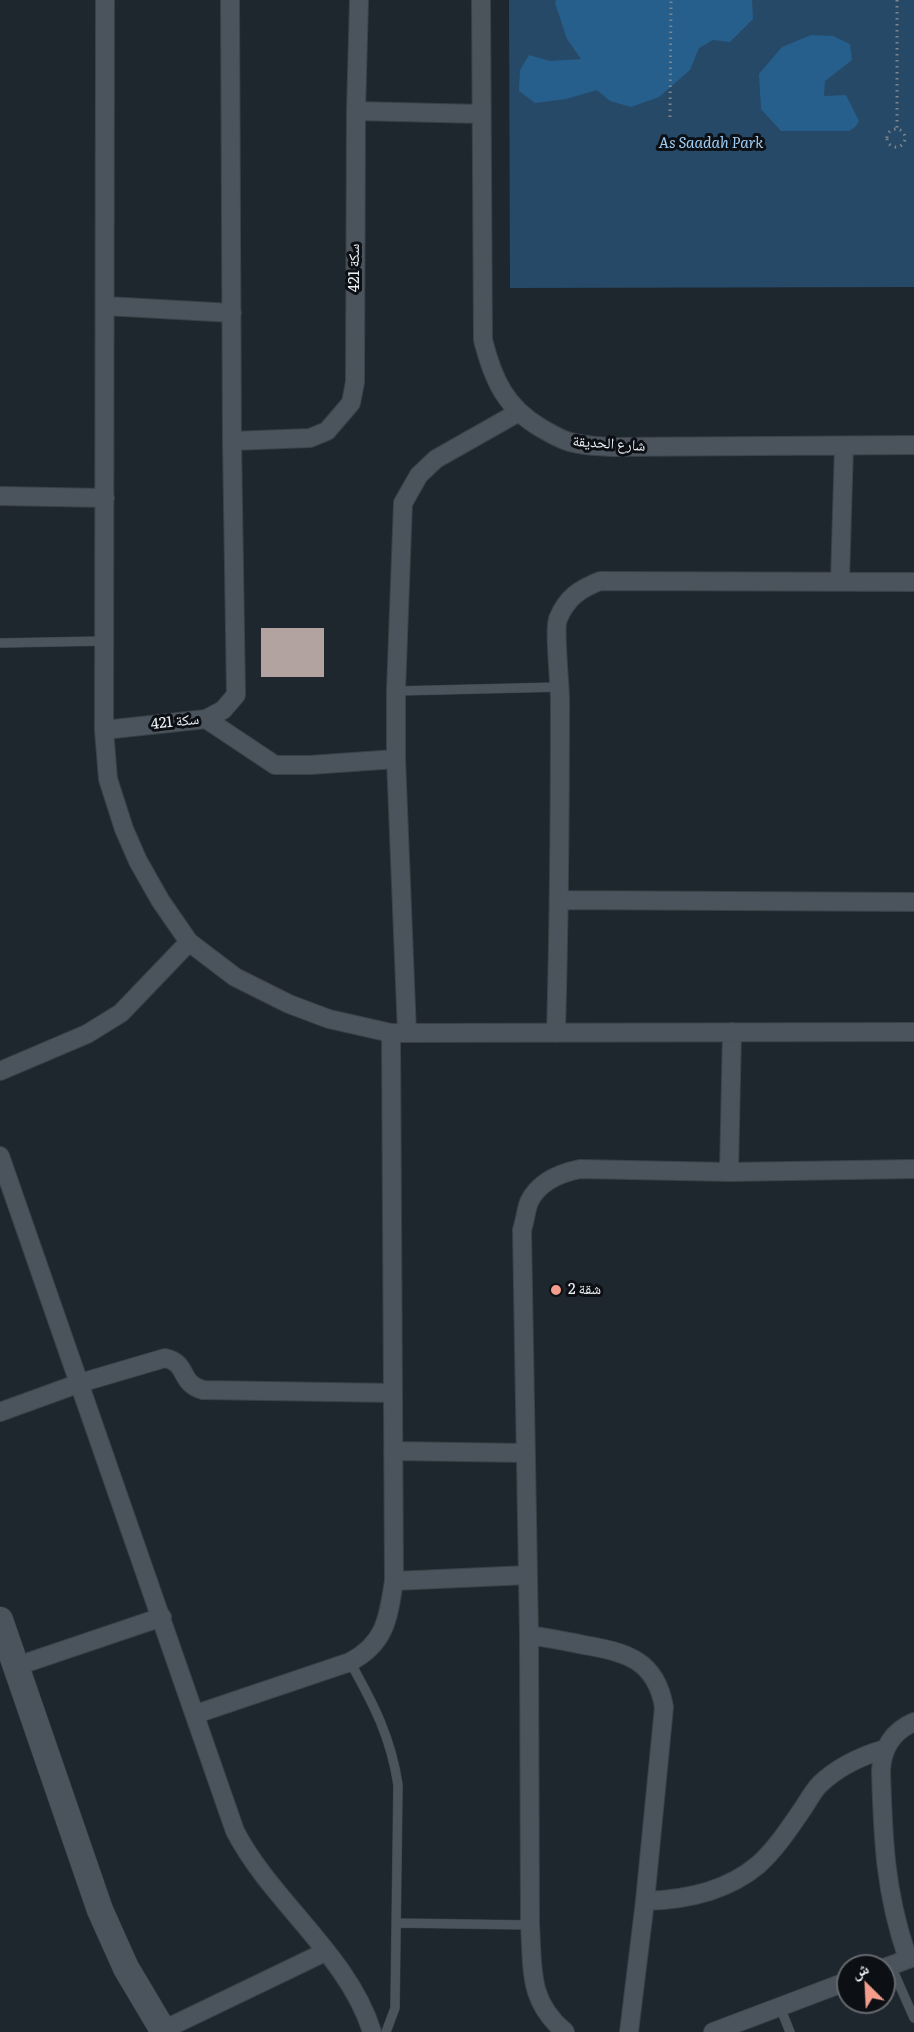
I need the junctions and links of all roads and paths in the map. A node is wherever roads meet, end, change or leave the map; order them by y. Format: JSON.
{"nodes":[{"id":1,"x":105,"y":0,"type":"edge"},
{"id":2,"x":230,"y":0,"type":"edge"},
{"id":3,"x":359,"y":0,"type":"edge"},
{"id":4,"x":481,"y":0,"type":"edge"},
{"id":5,"x":671,"y":0,"type":"edge"},
{"id":6,"x":897,"y":0,"type":"edge"},
{"id":7,"x":356,"y":111,"type":"junction"},
{"id":8,"x":481,"y":114,"type":"junction"},
{"id":9,"x":670,"y":117,"type":"dead end"},
{"id":10,"x":897,"y":128,"type":"junction"},
{"id":11,"x":106,"y":306,"type":"junction"},
{"id":12,"x":232,"y":313,"type":"junction"},
{"id":13,"x":519,"y":412,"type":"junction"},
{"id":14,"x":232,"y":441,"type":"junction"},
{"id":15,"x":914,"y":445,"type":"edge"},
{"id":16,"x":844,"y":446,"type":"junction"},
{"id":17,"x":0,"y":496,"type":"edge"},
{"id":18,"x":105,"y":498,"type":"junction"},
{"id":19,"x":840,"y":581,"type":"junction"},
{"id":20,"x":914,"y":582,"type":"edge"},
{"id":21,"x":104,"y":641,"type":"junction"},
{"id":22,"x":0,"y":643,"type":"edge"},
{"id":23,"x":560,"y":687,"type":"junction"},
{"id":24,"x":396,"y":691,"type":"junction"},
{"id":25,"x":206,"y":719,"type":"junction"},
{"id":26,"x":104,"y":730,"type":"junction"},
{"id":27,"x":396,"y":759,"type":"junction"},
{"id":28,"x":559,"y":900,"type":"junction"},
{"id":29,"x":914,"y":902,"type":"edge"},
{"id":30,"x":189,"y":942,"type":"junction"},
{"id":31,"x":732,"y":1032,"type":"junction"},
{"id":32,"x":914,"y":1032,"type":"edge"},
{"id":33,"x":399,"y":1033,"type":"junction"},
{"id":34,"x":556,"y":1033,"type":"junction"},
{"id":35,"x":0,"y":1071,"type":"edge"},
{"id":36,"x":0,"y":1156,"type":"edge"},
{"id":37,"x":914,"y":1169,"type":"edge"},
{"id":38,"x":729,"y":1172,"type":"junction"},
{"id":39,"x":80,"y":1383,"type":"junction"},
{"id":40,"x":393,"y":1393,"type":"junction"},
{"id":41,"x":0,"y":1412,"type":"edge"},
{"id":42,"x":393,"y":1451,"type":"junction"},
{"id":43,"x":526,"y":1453,"type":"junction"},
{"id":44,"x":528,"y":1575,"type":"junction"},
{"id":45,"x":394,"y":1581,"type":"junction"},
{"id":46,"x":162,"y":1617,"type":"junction"},
{"id":47,"x":0,"y":1620,"type":"edge"},
{"id":48,"x":529,"y":1635,"type":"junction"},
{"id":49,"x":350,"y":1662,"type":"junction"},
{"id":50,"x":17,"y":1666,"type":"junction"},
{"id":51,"x":196,"y":1714,"type":"junction"},
{"id":52,"x":914,"y":1722,"type":"edge"},
{"id":53,"x":885,"y":1749,"type":"junction"},
{"id":54,"x":645,"y":1901,"type":"junction"},
{"id":55,"x":396,"y":1923,"type":"junction"},
{"id":56,"x":530,"y":1925,"type":"junction"},
{"id":57,"x":325,"y":1952,"type":"junction"},
{"id":58,"x":911,"y":1958,"type":"edge"},
{"id":59,"x":896,"y":1964,"type":"edge"},
{"id":60,"x":896,"y":1984,"type":"edge"},
{"id":61,"x":836,"y":1986,"type":"edge"},
{"id":62,"x":780,"y":2007,"type":"junction"},
{"id":63,"x":914,"y":2018,"type":"edge"},
{"id":64,"x":164,"y":2031,"type":"edge"},
{"id":65,"x":372,"y":2032,"type":"edge"},
{"id":66,"x":386,"y":2032,"type":"edge"},
{"id":67,"x":565,"y":2032,"type":"edge"},
{"id":68,"x":629,"y":2032,"type":"edge"},
{"id":69,"x":713,"y":2032,"type":"edge"},
{"id":70,"x":790,"y":2032,"type":"edge"}],
"edges":[{"from":1,"to":11,"type":"street"},
{"from":2,"to":12,"type":"street","name":"سكة 421"},
{"from":3,"to":7,"type":"street","name":"سكة 421"},
{"from":4,"to":8,"type":"street","name":"شارع الحديقة"},
{"from":5,"to":9,"type":"path"},
{"from":6,"to":10,"type":"path"},
{"from":7,"to":8,"type":"street"},
{"from":7,"to":14,"type":"street","name":"سكة 421"},
{"from":8,"to":13,"type":"street","name":"شارع الحديقة"},
{"from":10,"to":10,"type":"path"},
{"from":11,"to":12,"type":"street"},
{"from":11,"to":18,"type":"street"},
{"from":12,"to":14,"type":"street","name":"سكة 421"},
{"from":13,"to":16,"type":"street","name":"شارع الحديقة"},
{"from":13,"to":24,"type":"street"},
{"from":14,"to":25,"type":"street","name":"سكة 421"},
{"from":15,"to":16,"type":"street","name":"شارع الحديقة"},
{"from":16,"to":19,"type":"street"},
{"from":17,"to":18,"type":"street"},
{"from":18,"to":21,"type":"street"},
{"from":19,"to":20,"type":"street"},
{"from":19,"to":23,"type":"street"},
{"from":21,"to":22,"type":"lane"},
{"from":21,"to":26,"type":"street"},
{"from":23,"to":24,"type":"lane"},
{"from":23,"to":28,"type":"street"},
{"from":24,"to":27,"type":"street"},
{"from":25,"to":26,"type":"street","name":"سكة 421"},
{"from":25,"to":27,"type":"street"},
{"from":26,"to":30,"type":"street"},
{"from":27,"to":33,"type":"street"},
{"from":28,"to":29,"type":"street"},
{"from":28,"to":34,"type":"street"},
{"from":30,"to":33,"type":"street"},
{"from":30,"to":35,"type":"street"},
{"from":31,"to":32,"type":"street"},
{"from":31,"to":34,"type":"street"},
{"from":31,"to":38,"type":"street"},
{"from":33,"to":34,"type":"street"},
{"from":33,"to":40,"type":"street"},
{"from":36,"to":39,"type":"street"},
{"from":37,"to":38,"type":"street"},
{"from":38,"to":43,"type":"street"},
{"from":39,"to":40,"type":"street"},
{"from":39,"to":41,"type":"street"},
{"from":39,"to":46,"type":"street"},
{"from":40,"to":42,"type":"street"},
{"from":42,"to":43,"type":"street"},
{"from":42,"to":45,"type":"street"},
{"from":43,"to":44,"type":"street"},
{"from":44,"to":45,"type":"street"},
{"from":44,"to":48,"type":"street"},
{"from":45,"to":49,"type":"street"},
{"from":46,"to":50,"type":"street"},
{"from":46,"to":51,"type":"street"},
{"from":47,"to":50,"type":"street"},
{"from":48,"to":54,"type":"street"},
{"from":48,"to":56,"type":"street"},
{"from":49,"to":51,"type":"street"},
{"from":49,"to":55,"type":"lane"},
{"from":50,"to":64,"type":"street"},
{"from":51,"to":57,"type":"street"},
{"from":52,"to":53,"type":"street"},
{"from":53,"to":54,"type":"street"},
{"from":53,"to":58,"type":"street"},
{"from":54,"to":68,"type":"street"},
{"from":55,"to":56,"type":"lane"},
{"from":55,"to":66,"type":"lane"},
{"from":56,"to":67,"type":"street"},
{"from":57,"to":64,"type":"street"},
{"from":57,"to":65,"type":"street"},
{"from":58,"to":59,"type":"street"},
{"from":60,"to":63,"type":"lane"},
{"from":61,"to":62,"type":"street"},
{"from":62,"to":69,"type":"street"},
{"from":62,"to":70,"type":"lane"}]}
